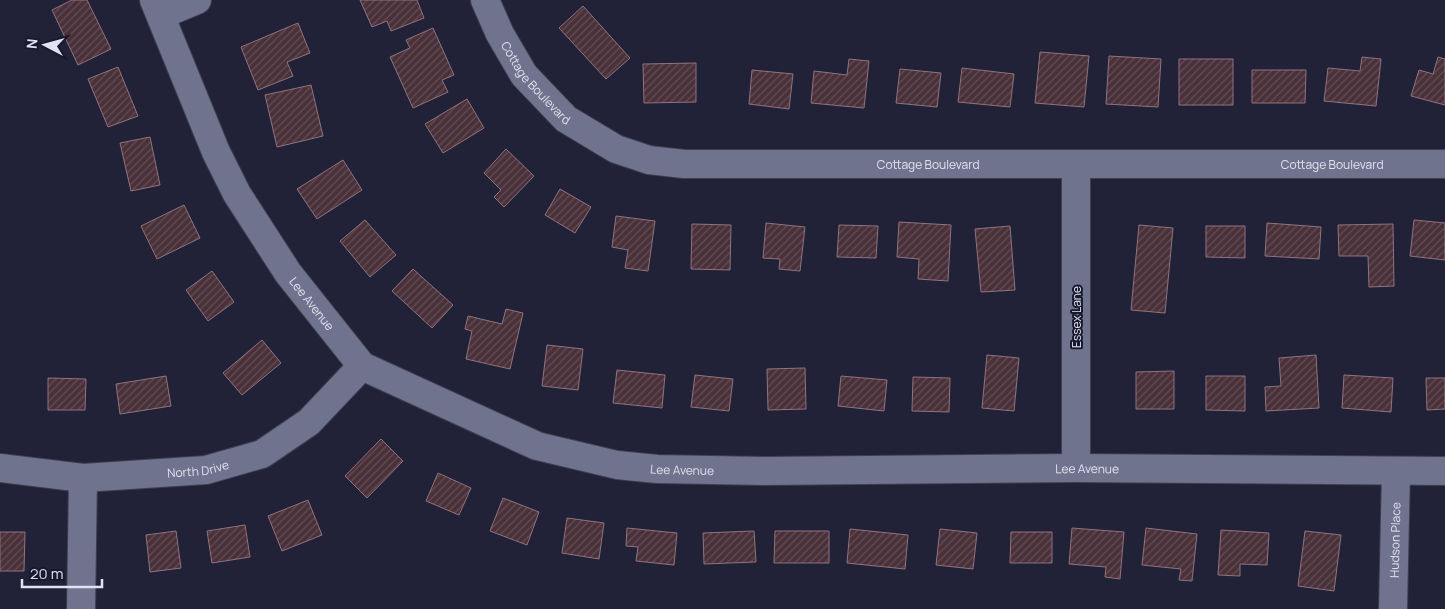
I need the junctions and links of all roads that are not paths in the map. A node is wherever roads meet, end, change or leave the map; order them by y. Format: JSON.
{"nodes":[{"id":1,"x":197,"y":0,"type":"edge"},
{"id":2,"x":485,"y":0,"type":"edge"},
{"id":3,"x":157,"y":8,"type":"edge"},
{"id":4,"x":1445,"y":164,"type":"edge"},
{"id":5,"x":1076,"y":165,"type":"junction"},
{"id":6,"x":362,"y":366,"type":"junction"},
{"id":7,"x":0,"y":468,"type":"edge"},
{"id":8,"x":1076,"y":468,"type":"junction"},
{"id":9,"x":1445,"y":470,"type":"edge"},
{"id":10,"x":1396,"y":471,"type":"junction"},
{"id":11,"x":83,"y":478,"type":"junction"},
{"id":12,"x":81,"y":609,"type":"edge"},
{"id":13,"x":1393,"y":609,"type":"edge"}],
"edges":[{"from":1,"to":3,"type":"street"},
{"from":2,"to":5,"type":"street","name":"Cottage Boulevard"},
{"from":3,"to":6,"type":"street","name":"Lee Avenue"},
{"from":4,"to":5,"type":"street","name":"Cottage Boulevard"},
{"from":5,"to":8,"type":"street","name":"Essex Lane"},
{"from":6,"to":8,"type":"street","name":"Lee Avenue"},
{"from":6,"to":11,"type":"street","name":"North Drive"},
{"from":7,"to":11,"type":"street","name":"North Drive"},
{"from":8,"to":10,"type":"street","name":"Lee Avenue"},
{"from":9,"to":10,"type":"street","name":"Lee Avenue"},
{"from":10,"to":13,"type":"street","name":"Hudson Place"},
{"from":11,"to":12,"type":"street"}]}
